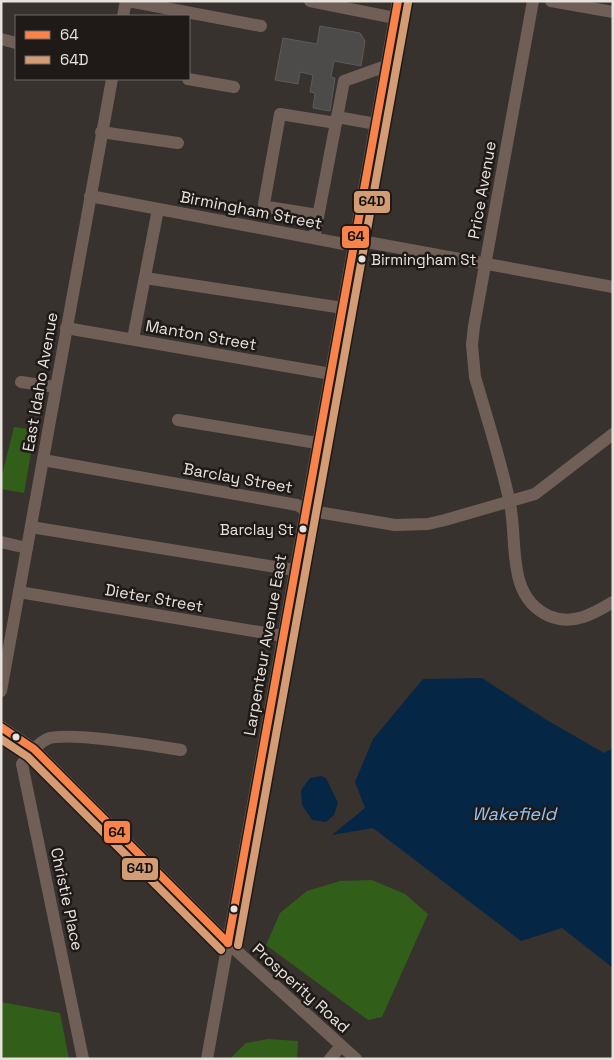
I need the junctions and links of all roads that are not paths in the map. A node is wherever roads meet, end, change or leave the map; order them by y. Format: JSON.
{"nodes":[{"id":1,"x":127,"y":1,"type":"edge"},
{"id":2,"x":310,"y":1,"type":"edge"},
{"id":3,"x":398,"y":1,"type":"edge"},
{"id":4,"x":533,"y":1,"type":"edge"},
{"id":5,"x":551,"y":1,"type":"edge"},
{"id":6,"x":613,"y":12,"type":"edge"},
{"id":7,"x":123,"y":15,"type":"edge"},
{"id":8,"x":395,"y":18,"type":"junction"},
{"id":9,"x":261,"y":26,"type":"dead end"},
{"id":10,"x":1,"y":39,"type":"edge"},
{"id":11,"x":15,"y":43,"type":"edge"},
{"id":12,"x":386,"y":66,"type":"junction"},
{"id":13,"x":190,"y":79,"type":"edge"},
{"id":14,"x":112,"y":80,"type":"edge"},
{"id":15,"x":234,"y":87,"type":"dead end"},
{"id":16,"x":336,"y":120,"type":"junction"},
{"id":17,"x":376,"y":124,"type":"junction"},
{"id":18,"x":101,"y":132,"type":"junction"},
{"id":19,"x":178,"y":143,"type":"dead end"},
{"id":20,"x":90,"y":196,"type":"junction"},
{"id":21,"x":158,"y":209,"type":"junction"},
{"id":22,"x":318,"y":215,"type":"junction"},
{"id":23,"x":314,"y":238,"type":"junction"},
{"id":24,"x":354,"y":243,"type":"junction"},
{"id":25,"x":485,"y":265,"type":"junction"},
{"id":26,"x":145,"y":278,"type":"junction"},
{"id":27,"x":613,"y":287,"type":"edge"},
{"id":28,"x":342,"y":308,"type":"junction"},
{"id":29,"x":66,"y":328,"type":"junction"},
{"id":30,"x":133,"y":339,"type":"junction"},
{"id":31,"x":330,"y":374,"type":"junction"},
{"id":32,"x":22,"y":382,"type":"dead end"},
{"id":33,"x":56,"y":387,"type":"junction"},
{"id":34,"x":178,"y":420,"type":"dead end"},
{"id":35,"x":613,"y":434,"type":"edge"},
{"id":36,"x":318,"y":444,"type":"junction"},
{"id":37,"x":43,"y":460,"type":"junction"},
{"id":38,"x":510,"y":501,"type":"junction"},
{"id":39,"x":306,"y":510,"type":"junction"},
{"id":40,"x":30,"y":527,"type":"junction"},
{"id":41,"x":1,"y":542,"type":"edge"},
{"id":42,"x":27,"y":548,"type":"junction"},
{"id":43,"x":294,"y":570,"type":"junction"},
{"id":44,"x":19,"y":592,"type":"junction"},
{"id":45,"x":613,"y":602,"type":"edge"},
{"id":46,"x":283,"y":636,"type":"junction"},
{"id":47,"x":1,"y":691,"type":"edge"},
{"id":48,"x":1,"y":727,"type":"edge"},
{"id":49,"x":34,"y":749,"type":"junction"},
{"id":50,"x":181,"y":750,"type":"dead end"},
{"id":51,"x":228,"y":943,"type":"junction"},
{"id":52,"x":342,"y":1046,"type":"junction"},
{"id":53,"x":83,"y":1059,"type":"edge"},
{"id":54,"x":207,"y":1059,"type":"edge"},
{"id":55,"x":330,"y":1059,"type":"edge"},
{"id":56,"x":356,"y":1059,"type":"edge"}],
"edges":[{"from":1,"to":7,"type":"street"},
{"from":1,"to":9,"type":"street"},
{"from":2,"to":8,"type":"street"},
{"from":3,"to":8,"type":"street","name":"Larpenteur Avenue East"},
{"from":4,"to":25,"type":"street","name":"Price Avenue"},
{"from":5,"to":6,"type":"street"},
{"from":8,"to":12,"type":"street","name":"Larpenteur Avenue East"},
{"from":10,"to":11,"type":"street"},
{"from":12,"to":16,"type":"street"},
{"from":12,"to":17,"type":"street","name":"Larpenteur Avenue East"},
{"from":13,"to":15,"type":"street"},
{"from":14,"to":18,"type":"street","name":"East Idaho Avenue"},
{"from":16,"to":17,"type":"street"},
{"from":16,"to":22,"type":"street"},
{"from":16,"to":22,"type":"street"},
{"from":17,"to":24,"type":"street","name":"Larpenteur Avenue East"},
{"from":18,"to":19,"type":"street"},
{"from":18,"to":20,"type":"street","name":"East Idaho Avenue"},
{"from":20,"to":21,"type":"street","name":"Birmingham Street"},
{"from":20,"to":29,"type":"street","name":"East Idaho Avenue"},
{"from":21,"to":23,"type":"street","name":"Birmingham Street"},
{"from":21,"to":26,"type":"street"},
{"from":22,"to":23,"type":"street"},
{"from":23,"to":24,"type":"street","name":"Birmingham Street"},
{"from":24,"to":25,"type":"street","name":"Birmingham Street"},
{"from":24,"to":28,"type":"street","name":"Larpenteur Avenue East"},
{"from":25,"to":27,"type":"street","name":"Birmingham Street"},
{"from":25,"to":38,"type":"street","name":"Price Avenue"},
{"from":26,"to":28,"type":"street"},
{"from":26,"to":30,"type":"street"},
{"from":28,"to":31,"type":"street","name":"Larpenteur Avenue East"},
{"from":29,"to":30,"type":"street","name":"Manton Street"},
{"from":29,"to":33,"type":"street","name":"East Idaho Avenue"},
{"from":30,"to":31,"type":"street","name":"Manton Street"},
{"from":31,"to":36,"type":"street","name":"Larpenteur Avenue East"},
{"from":32,"to":33,"type":"street"},
{"from":33,"to":37,"type":"street","name":"East Idaho Avenue"},
{"from":34,"to":36,"type":"street"},
{"from":35,"to":38,"type":"street","name":"Barclay Street"},
{"from":36,"to":39,"type":"street","name":"Larpenteur Avenue East"},
{"from":37,"to":39,"type":"street","name":"Barclay Street"},
{"from":37,"to":40,"type":"street","name":"East Idaho Avenue"},
{"from":38,"to":39,"type":"street","name":"Barclay Street"},
{"from":38,"to":45,"type":"street","name":"Price Avenue"},
{"from":39,"to":43,"type":"street","name":"Larpenteur Avenue East"},
{"from":40,"to":42,"type":"street","name":"East Idaho Avenue"},
{"from":40,"to":43,"type":"street"},
{"from":41,"to":42,"type":"street"},
{"from":42,"to":44,"type":"street","name":"East Idaho Avenue"},
{"from":43,"to":46,"type":"street","name":"Larpenteur Avenue East"},
{"from":44,"to":46,"type":"street","name":"Dieter Street"},
{"from":44,"to":47,"type":"street","name":"East Idaho Avenue"},
{"from":46,"to":51,"type":"street","name":"Larpenteur Avenue East"},
{"from":48,"to":49,"type":"street","name":"Prosperity Road"},
{"from":49,"to":50,"type":"street"},
{"from":49,"to":51,"type":"street","name":"Prosperity Road"},
{"from":49,"to":53,"type":"street","name":"Christie Place"},
{"from":51,"to":52,"type":"street","name":"Prosperity Road"},
{"from":51,"to":54,"type":"street","name":"Larpenteur Avenue East"},
{"from":52,"to":55,"type":"street"},
{"from":52,"to":56,"type":"street","name":"Prosperity Road"}]}
